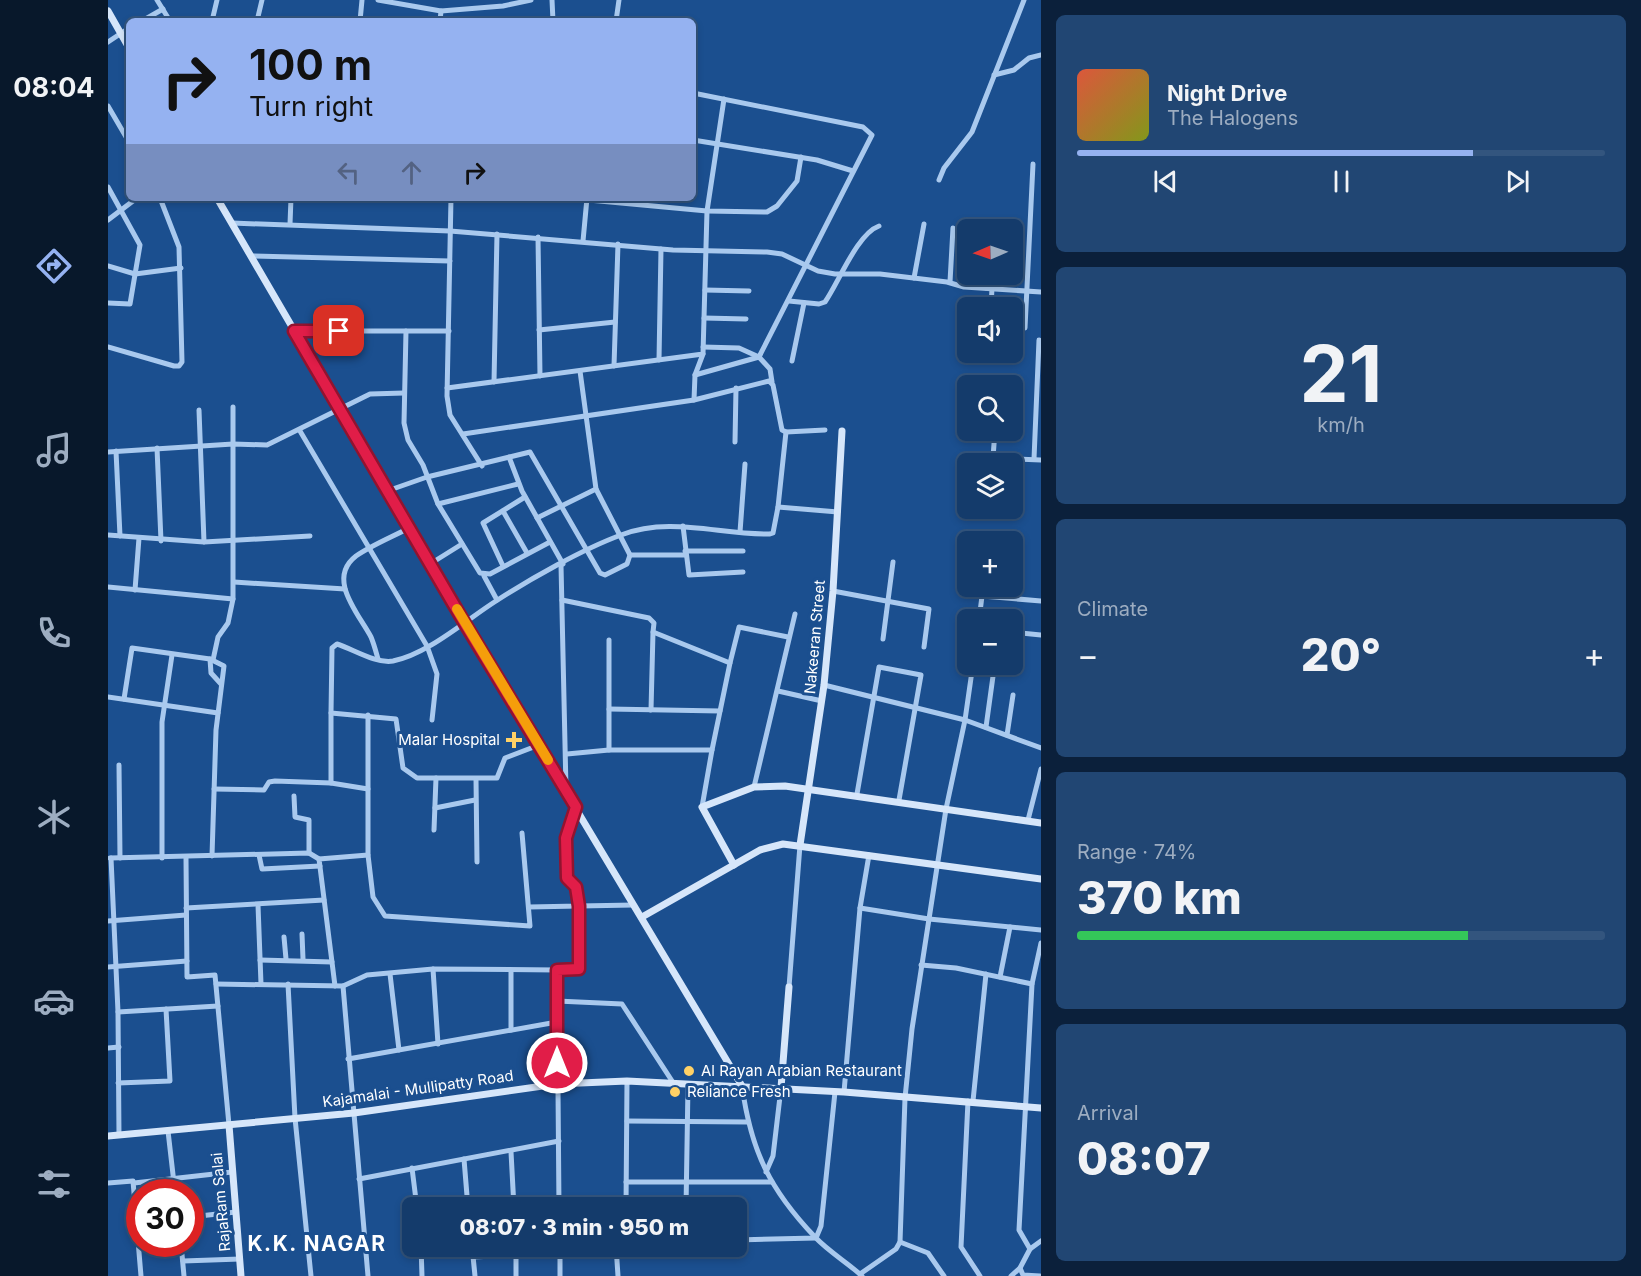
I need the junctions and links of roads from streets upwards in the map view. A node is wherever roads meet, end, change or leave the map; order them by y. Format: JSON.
{"nodes":[{"id":1,"x":157,"y":0,"type":"edge"},
{"id":2,"x":217,"y":0,"type":"edge"},
{"id":3,"x":262,"y":0,"type":"edge"},
{"id":4,"x":362,"y":0,"type":"edge"},
{"id":5,"x":378,"y":0,"type":"edge"},
{"id":6,"x":531,"y":0,"type":"edge"},
{"id":7,"x":552,"y":0,"type":"edge"},
{"id":8,"x":619,"y":0,"type":"edge"},
{"id":9,"x":1024,"y":0,"type":"edge"},
{"id":10,"x":163,"y":9,"type":"junction"},
{"id":11,"x":108,"y":11,"type":"edge"},
{"id":12,"x":441,"y":11,"type":"junction"},
{"id":13,"x":147,"y":18,"type":"edge"},
{"id":14,"x":168,"y":18,"type":"edge"},
{"id":15,"x":213,"y":18,"type":"edge"},
{"id":16,"x":258,"y":18,"type":"edge"},
{"id":17,"x":360,"y":18,"type":"edge"},
{"id":18,"x":440,"y":18,"type":"edge"},
{"id":19,"x":553,"y":18,"type":"edge"},
{"id":20,"x":616,"y":18,"type":"edge"},
{"id":21,"x":126,"y":30,"type":"edge"},
{"id":22,"x":120,"y":33,"type":"junction"},
{"id":23,"x":108,"y":42,"type":"edge"},
{"id":24,"x":126,"y":43,"type":"edge"},
{"id":25,"x":1041,"y":55,"type":"edge"},
{"id":26,"x":994,"y":75,"type":"junction"},
{"id":27,"x":696,"y":94,"type":"edge"},
{"id":28,"x":724,"y":99,"type":"junction"},
{"id":29,"x":108,"y":106,"type":"edge"},
{"id":30,"x":126,"y":137,"type":"edge"},
{"id":31,"x":696,"y":140,"type":"edge"},
{"id":32,"x":715,"y":143,"type":"junction"},
{"id":33,"x":801,"y":158,"type":"junction"},
{"id":34,"x":1032,"y":164,"type":"dead end"},
{"id":35,"x":853,"y":171,"type":"junction"},
{"id":36,"x":939,"y":180,"type":"dead end"},
{"id":37,"x":108,"y":187,"type":"edge"},
{"id":38,"x":133,"y":201,"type":"edge"},
{"id":39,"x":161,"y":201,"type":"edge"},
{"id":40,"x":219,"y":201,"type":"edge"},
{"id":41,"x":291,"y":201,"type":"edge"},
{"id":42,"x":451,"y":201,"type":"edge"},
{"id":43,"x":587,"y":201,"type":"edge"},
{"id":44,"x":630,"y":201,"type":"edge"},
{"id":45,"x":122,"y":209,"type":"junction"},
{"id":46,"x":707,"y":210,"type":"junction"},
{"id":47,"x":108,"y":220,"type":"edge"},
{"id":48,"x":232,"y":223,"type":"junction"},
{"id":49,"x":290,"y":224,"type":"junction"},
{"id":50,"x":924,"y":224,"type":"dead end"},
{"id":51,"x":879,"y":226,"type":"dead end"},
{"id":52,"x":953,"y":228,"type":"dead end"},
{"id":53,"x":450,"y":231,"type":"junction"},
{"id":54,"x":497,"y":234,"type":"junction"},
{"id":55,"x":538,"y":237,"type":"junction"},
{"id":56,"x":583,"y":241,"type":"junction"},
{"id":57,"x":618,"y":244,"type":"junction"},
{"id":58,"x":661,"y":249,"type":"junction"},
{"id":59,"x":706,"y":252,"type":"junction"},
{"id":60,"x":251,"y":256,"type":"junction"},
{"id":61,"x":450,"y":261,"type":"junction"},
{"id":62,"x":805,"y":265,"type":"junction"},
{"id":63,"x":108,"y":266,"type":"edge"},
{"id":64,"x":181,"y":268,"type":"junction"},
{"id":65,"x":135,"y":274,"type":"junction"},
{"id":66,"x":842,"y":274,"type":"junction"},
{"id":67,"x":914,"y":278,"type":"junction"},
{"id":68,"x":950,"y":282,"type":"junction"},
{"id":69,"x":989,"y":285,"type":"edge"},
{"id":70,"x":989,"y":288,"type":"junction"},
{"id":71,"x":705,"y":290,"type":"junction"},
{"id":72,"x":749,"y":291,"type":"dead end"},
{"id":73,"x":1026,"y":291,"type":"junction"},
{"id":74,"x":1041,"y":292,"type":"edge"},
{"id":75,"x":990,"y":297,"type":"edge"},
{"id":76,"x":789,"y":301,"type":"junction"},
{"id":77,"x":108,"y":303,"type":"edge"},
{"id":78,"x":804,"y":303,"type":"junction"},
{"id":79,"x":704,"y":318,"type":"junction"},
{"id":80,"x":746,"y":319,"type":"dead end"},
{"id":81,"x":615,"y":322,"type":"junction"},
{"id":82,"x":1025,"y":328,"type":"dead end"},
{"id":83,"x":539,"y":330,"type":"junction"},
{"id":84,"x":294,"y":331,"type":"junction"},
{"id":85,"x":406,"y":331,"type":"junction"},
{"id":86,"x":449,"y":331,"type":"junction"},
{"id":87,"x":1039,"y":340,"type":"dead end"},
{"id":88,"x":703,"y":346,"type":"junction"},
{"id":89,"x":108,"y":347,"type":"edge"},
{"id":90,"x":703,"y":354,"type":"junction"},
{"id":91,"x":759,"y":357,"type":"junction"},
{"id":92,"x":659,"y":360,"type":"junction"},
{"id":93,"x":792,"y":361,"type":"dead end"},
{"id":94,"x":614,"y":366,"type":"junction"},
{"id":95,"x":580,"y":371,"type":"junction"},
{"id":96,"x":695,"y":375,"type":"junction"},
{"id":97,"x":540,"y":376,"type":"junction"},
{"id":98,"x":494,"y":382,"type":"junction"},
{"id":99,"x":772,"y":382,"type":"junction"},
{"id":100,"x":447,"y":388,"type":"junction"},
{"id":101,"x":736,"y":388,"type":"junction"},
{"id":102,"x":404,"y":393,"type":"junction"},
{"id":103,"x":694,"y":400,"type":"junction"},
{"id":104,"x":233,"y":407,"type":"dead end"},
{"id":105,"x":199,"y":410,"type":"dead end"},
{"id":106,"x":340,"y":410,"type":"junction"},
{"id":107,"x":586,"y":415,"type":"junction"},
{"id":108,"x":825,"y":430,"type":"dead end"},
{"id":109,"x":300,"y":431,"type":"junction"},
{"id":110,"x":842,"y":431,"type":"dead end"},
{"id":111,"x":786,"y":432,"type":"junction"},
{"id":112,"x":463,"y":434,"type":"junction"},
{"id":113,"x":735,"y":442,"type":"dead end"},
{"id":114,"x":233,"y":444,"type":"junction"},
{"id":115,"x":200,"y":446,"type":"junction"},
{"id":116,"x":158,"y":448,"type":"junction"},
{"id":117,"x":116,"y":451,"type":"junction"},
{"id":118,"x":108,"y":452,"type":"edge"},
{"id":119,"x":509,"y":458,"type":"junction"},
{"id":120,"x":1023,"y":459,"type":"edge"},
{"id":121,"x":1034,"y":459,"type":"junction"},
{"id":122,"x":1041,"y":460,"type":"edge"},
{"id":123,"x":745,"y":464,"type":"dead end"},
{"id":124,"x":482,"y":466,"type":"junction"},
{"id":125,"x":427,"y":477,"type":"junction"},
{"id":126,"x":518,"y":484,"type":"junction"},
{"id":127,"x":596,"y":489,"type":"junction"},
{"id":128,"x":387,"y":491,"type":"junction"},
{"id":129,"x":525,"y":497,"type":"junction"},
{"id":130,"x":438,"y":504,"type":"junction"},
{"id":131,"x":561,"y":505,"type":"junction"},
{"id":132,"x":778,"y":507,"type":"junction"},
{"id":133,"x":503,"y":511,"type":"junction"},
{"id":134,"x":838,"y":512,"type":"junction"},
{"id":135,"x":537,"y":518,"type":"junction"},
{"id":136,"x":683,"y":526,"type":"junction"},
{"id":137,"x":409,"y":528,"type":"junction"},
{"id":138,"x":740,"y":532,"type":"junction"},
{"id":139,"x":108,"y":535,"type":"edge"},
{"id":140,"x":621,"y":535,"type":"junction"},
{"id":141,"x":310,"y":536,"type":"dead end"},
{"id":142,"x":120,"y":537,"type":"junction"},
{"id":143,"x":139,"y":538,"type":"junction"},
{"id":144,"x":161,"y":541,"type":"junction"},
{"id":145,"x":204,"y":542,"type":"junction"},
{"id":146,"x":233,"y":542,"type":"junction"},
{"id":147,"x":550,"y":542,"type":"junction"},
{"id":148,"x":462,"y":544,"type":"junction"},
{"id":149,"x":368,"y":549,"type":"junction"},
{"id":150,"x":589,"y":551,"type":"junction"},
{"id":151,"x":743,"y":551,"type":"dead end"},
{"id":152,"x":686,"y":553,"type":"junction"},
{"id":153,"x":527,"y":554,"type":"junction"},
{"id":154,"x":630,"y":555,"type":"junction"},
{"id":155,"x":892,"y":562,"type":"dead end"},
{"id":156,"x":430,"y":564,"type":"junction"},
{"id":157,"x":562,"y":564,"type":"junction"},
{"id":158,"x":503,"y":566,"type":"junction"},
{"id":159,"x":743,"y":572,"type":"dead end"},
{"id":160,"x":484,"y":576,"type":"junction"},
{"id":161,"x":234,"y":582,"type":"junction"},
{"id":162,"x":108,"y":587,"type":"edge"},
{"id":163,"x":345,"y":589,"type":"junction"},
{"id":164,"x":135,"y":590,"type":"junction"},
{"id":165,"x":833,"y":591,"type":"junction"},
{"id":166,"x":233,"y":599,"type":"junction"},
{"id":167,"x":497,"y":600,"type":"junction"},
{"id":168,"x":562,"y":600,"type":"junction"},
{"id":169,"x":888,"y":601,"type":"junction"},
{"id":170,"x":1041,"y":601,"type":"edge"},
{"id":171,"x":980,"y":609,"type":"edge"},
{"id":172,"x":795,"y":614,"type":"dead end"},
{"id":173,"x":464,"y":622,"type":"junction"},
{"id":174,"x":652,"y":632,"type":"junction"},
{"id":175,"x":1023,"y":633,"type":"edge"},
{"id":176,"x":1041,"y":635,"type":"edge"},
{"id":177,"x":788,"y":637,"type":"junction"},
{"id":178,"x":883,"y":639,"type":"dead end"},
{"id":179,"x":609,"y":640,"type":"dead end"},
{"id":180,"x":427,"y":646,"type":"junction"},
{"id":181,"x":924,"y":647,"type":"dead end"},
{"id":182,"x":172,"y":655,"type":"junction"},
{"id":183,"x":378,"y":659,"type":"junction"},
{"id":184,"x":211,"y":660,"type":"junction"},
{"id":185,"x":729,"y":663,"type":"junction"},
{"id":186,"x":971,"y":675,"type":"edge"},
{"id":187,"x":993,"y":675,"type":"edge"},
{"id":188,"x":222,"y":684,"type":"junction"},
{"id":189,"x":824,"y":685,"type":"junction"},
{"id":190,"x":778,"y":691,"type":"junction"},
{"id":191,"x":1013,"y":695,"type":"dead end"},
{"id":192,"x":874,"y":696,"type":"junction"},
{"id":193,"x":108,"y":697,"type":"edge"},
{"id":194,"x":124,"y":699,"type":"junction"},
{"id":195,"x":822,"y":701,"type":"junction"},
{"id":196,"x":165,"y":705,"type":"junction"},
{"id":197,"x":916,"y":706,"type":"junction"},
{"id":198,"x":609,"y":709,"type":"junction"},
{"id":199,"x":651,"y":710,"type":"junction"},
{"id":200,"x":720,"y":711,"type":"junction"},
{"id":201,"x":218,"y":712,"type":"junction"},
{"id":202,"x":331,"y":713,"type":"junction"},
{"id":203,"x":368,"y":716,"type":"junction"},
{"id":204,"x":432,"y":720,"type":"dead end"},
{"id":205,"x":965,"y":720,"type":"junction"},
{"id":206,"x":986,"y":727,"type":"junction"},
{"id":207,"x":1007,"y":735,"type":"junction"},
{"id":208,"x":539,"y":745,"type":"junction"},
{"id":209,"x":1041,"y":748,"type":"edge"},
{"id":210,"x":609,"y":750,"type":"junction"},
{"id":211,"x":712,"y":750,"type":"junction"},
{"id":212,"x":567,"y":754,"type":"junction"},
{"id":213,"x":119,"y":765,"type":"dead end"},
{"id":214,"x":1041,"y":769,"type":"edge"},
{"id":215,"x":436,"y":778,"type":"junction"},
{"id":216,"x":476,"y":779,"type":"junction"},
{"id":217,"x":331,"y":783,"type":"junction"},
{"id":218,"x":754,"y":787,"type":"junction"},
{"id":219,"x":808,"y":788,"type":"junction"},
{"id":220,"x":214,"y":789,"type":"junction"},
{"id":221,"x":368,"y":789,"type":"junction"},
{"id":222,"x":566,"y":789,"type":"junction"},
{"id":223,"x":857,"y":794,"type":"junction"},
{"id":224,"x":294,"y":796,"type":"dead end"},
{"id":225,"x":475,"y":800,"type":"junction"},
{"id":226,"x":899,"y":800,"type":"junction"},
{"id":227,"x":576,"y":807,"type":"junction"},
{"id":228,"x":702,"y":807,"type":"junction"},
{"id":229,"x":435,"y":808,"type":"junction"},
{"id":230,"x":946,"y":808,"type":"junction"},
{"id":231,"x":1028,"y":820,"type":"junction"},
{"id":232,"x":1041,"y":823,"type":"edge"},
{"id":233,"x":434,"y":830,"type":"dead end"},
{"id":234,"x":522,"y":832,"type":"dead end"},
{"id":235,"x":800,"y":845,"type":"junction"},
{"id":236,"x":309,"y":853,"type":"junction"},
{"id":237,"x":259,"y":855,"type":"junction"},
{"id":238,"x":368,"y":855,"type":"junction"},
{"id":239,"x":869,"y":855,"type":"junction"},
{"id":240,"x":212,"y":856,"type":"junction"},
{"id":241,"x":110,"y":858,"type":"edge"},
{"id":242,"x":120,"y":858,"type":"junction"},
{"id":243,"x":162,"y":858,"type":"junction"},
{"id":244,"x":186,"y":858,"type":"junction"},
{"id":245,"x":320,"y":862,"type":"junction"},
{"id":246,"x":477,"y":862,"type":"dead end"},
{"id":247,"x":734,"y":865,"type":"junction"},
{"id":248,"x":938,"y":865,"type":"junction"},
{"id":249,"x":1041,"y":879,"type":"edge"},
{"id":250,"x":110,"y":881,"type":"edge"},
{"id":251,"x":324,"y":900,"type":"junction"},
{"id":252,"x":258,"y":905,"type":"junction"},
{"id":253,"x":634,"y":905,"type":"junction"},
{"id":254,"x":579,"y":906,"type":"junction"},
{"id":255,"x":529,"y":907,"type":"junction"},
{"id":256,"x":186,"y":908,"type":"junction"},
{"id":257,"x":860,"y":908,"type":"junction"},
{"id":258,"x":186,"y":915,"type":"junction"},
{"id":259,"x":642,"y":916,"type":"junction"},
{"id":260,"x":928,"y":919,"type":"junction"},
{"id":261,"x":111,"y":920,"type":"edge"},
{"id":262,"x":1010,"y":927,"type":"junction"},
{"id":263,"x":1041,"y":930,"type":"edge"},
{"id":264,"x":302,"y":934,"type":"dead end"},
{"id":265,"x":284,"y":937,"type":"dead end"},
{"id":266,"x":1041,"y":943,"type":"edge"},
{"id":267,"x":285,"y":959,"type":"junction"},
{"id":268,"x":303,"y":959,"type":"junction"},
{"id":269,"x":260,"y":960,"type":"junction"},
{"id":270,"x":186,"y":962,"type":"junction"},
{"id":271,"x":332,"y":962,"type":"junction"},
{"id":272,"x":921,"y":964,"type":"junction"},
{"id":273,"x":115,"y":966,"type":"junction"},
{"id":274,"x":108,"y":967,"type":"edge"},
{"id":275,"x":433,"y":969,"type":"junction"},
{"id":276,"x":511,"y":970,"type":"junction"},
{"id":277,"x":557,"y":970,"type":"junction"},
{"id":278,"x":390,"y":974,"type":"junction"},
{"id":279,"x":986,"y":974,"type":"junction"},
{"id":280,"x":215,"y":975,"type":"junction"},
{"id":281,"x":1000,"y":977,"type":"junction"},
{"id":282,"x":216,"y":984,"type":"junction"},
{"id":283,"x":226,"y":984,"type":"junction"},
{"id":284,"x":261,"y":984,"type":"junction"},
{"id":285,"x":288,"y":984,"type":"junction"},
{"id":286,"x":1032,"y":984,"type":"junction"},
{"id":287,"x":335,"y":986,"type":"junction"},
{"id":288,"x":342,"y":986,"type":"junction"},
{"id":289,"x":789,"y":987,"type":"joint"},
{"id":290,"x":557,"y":1001,"type":"junction"},
{"id":291,"x":218,"y":1006,"type":"junction"},
{"id":292,"x":166,"y":1009,"type":"junction"},
{"id":293,"x":118,"y":1012,"type":"junction"},
{"id":294,"x":557,"y":1022,"type":"junction"},
{"id":295,"x":511,"y":1030,"type":"junction"},
{"id":296,"x":438,"y":1044,"type":"junction"},
{"id":297,"x":119,"y":1047,"type":"junction"},
{"id":298,"x":108,"y":1048,"type":"edge"},
{"id":299,"x":399,"y":1050,"type":"junction"},
{"id":300,"x":348,"y":1059,"type":"junction"},
{"id":301,"x":627,"y":1081,"type":"junction"},
{"id":302,"x":120,"y":1082,"type":"junction"},
{"id":303,"x":557,"y":1084,"type":"junction"},
{"id":304,"x":674,"y":1084,"type":"junction"},
{"id":305,"x":688,"y":1085,"type":"junction"},
{"id":306,"x":742,"y":1086,"type":"junction"},
{"id":307,"x":781,"y":1088,"type":"junction"},
{"id":308,"x":835,"y":1092,"type":"junction"},
{"id":309,"x":844,"y":1092,"type":"junction"},
{"id":310,"x":905,"y":1098,"type":"junction"},
{"id":311,"x":970,"y":1101,"type":"junction"},
{"id":312,"x":1026,"y":1106,"type":"junction"},
{"id":313,"x":1041,"y":1108,"type":"edge"},
{"id":314,"x":354,"y":1113,"type":"junction"},
{"id":315,"x":295,"y":1118,"type":"junction"},
{"id":316,"x":627,"y":1121,"type":"junction"},
{"id":317,"x":687,"y":1122,"type":"junction"},
{"id":318,"x":747,"y":1122,"type":"junction"},
{"id":319,"x":229,"y":1125,"type":"junction"},
{"id":320,"x":168,"y":1131,"type":"junction"},
{"id":321,"x":119,"y":1135,"type":"junction"},
{"id":322,"x":108,"y":1136,"type":"edge"},
{"id":323,"x":559,"y":1142,"type":"junction"},
{"id":324,"x":511,"y":1152,"type":"junction"},
{"id":325,"x":464,"y":1159,"type":"junction"},
{"id":326,"x":412,"y":1168,"type":"junction"},
{"id":327,"x":232,"y":1172,"type":"junction"},
{"id":328,"x":766,"y":1172,"type":"junction"},
{"id":329,"x":174,"y":1177,"type":"junction"},
{"id":330,"x":161,"y":1179,"type":"edge"},
{"id":331,"x":359,"y":1179,"type":"junction"},
{"id":332,"x":126,"y":1182,"type":"edge"},
{"id":333,"x":626,"y":1182,"type":"junction"},
{"id":334,"x":686,"y":1182,"type":"junction"},
{"id":335,"x":772,"y":1182,"type":"junction"},
{"id":336,"x":108,"y":1183,"type":"edge"},
{"id":337,"x":416,"y":1197,"type":"edge"},
{"id":338,"x":467,"y":1197,"type":"edge"},
{"id":339,"x":513,"y":1197,"type":"edge"},
{"id":340,"x":559,"y":1197,"type":"edge"},
{"id":341,"x":626,"y":1197,"type":"edge"},
{"id":342,"x":686,"y":1197,"type":"edge"},
{"id":343,"x":236,"y":1212,"type":"junction"},
{"id":344,"x":204,"y":1215,"type":"edge"},
{"id":345,"x":816,"y":1238,"type":"junction"},
{"id":346,"x":747,"y":1240,"type":"edge"},
{"id":347,"x":1041,"y":1241,"type":"edge"},
{"id":348,"x":900,"y":1242,"type":"junction"},
{"id":349,"x":1030,"y":1249,"type":"junction"},
{"id":350,"x":140,"y":1257,"type":"edge"},
{"id":351,"x":183,"y":1257,"type":"edge"},
{"id":352,"x":421,"y":1257,"type":"edge"},
{"id":353,"x":473,"y":1257,"type":"edge"},
{"id":354,"x":516,"y":1257,"type":"edge"},
{"id":355,"x":560,"y":1257,"type":"edge"},
{"id":356,"x":617,"y":1257,"type":"edge"},
{"id":357,"x":240,"y":1259,"type":"junction"},
{"id":358,"x":183,"y":1261,"type":"junction"},
{"id":359,"x":1020,"y":1268,"type":"junction"},
{"id":360,"x":859,"y":1275,"type":"edge"},
{"id":361,"x":141,"y":1276,"type":"edge"},
{"id":362,"x":184,"y":1276,"type":"edge"},
{"id":363,"x":241,"y":1276,"type":"edge"},
{"id":364,"x":310,"y":1276,"type":"edge"},
{"id":365,"x":368,"y":1276,"type":"edge"},
{"id":366,"x":422,"y":1276,"type":"edge"},
{"id":367,"x":475,"y":1276,"type":"edge"},
{"id":368,"x":516,"y":1276,"type":"edge"},
{"id":369,"x":560,"y":1276,"type":"edge"},
{"id":370,"x":618,"y":1276,"type":"edge"},
{"id":371,"x":944,"y":1276,"type":"edge"},
{"id":372,"x":980,"y":1276,"type":"edge"},
{"id":373,"x":1011,"y":1276,"type":"edge"},
{"id":374,"x":1040,"y":1276,"type":"edge"}],
"edges":[{"from":1,"to":10,"type":"street"},
{"from":2,"to":15,"type":"street"},
{"from":3,"to":16,"type":"street"},
{"from":4,"to":17,"type":"street"},
{"from":5,"to":12,"type":"street"},
{"from":6,"to":12,"type":"street"},
{"from":7,"to":19,"type":"street"},
{"from":8,"to":20,"type":"street"},
{"from":9,"to":26,"type":"street"},
{"from":10,"to":13,"type":"street"},
{"from":10,"to":14,"type":"street"},
{"from":11,"to":22,"type":"street"},
{"from":12,"to":18,"type":"street"},
{"from":21,"to":22,"type":"street"},
{"from":22,"to":23,"type":"street"},
{"from":22,"to":24,"type":"street"},
{"from":25,"to":26,"type":"street"},
{"from":26,"to":36,"type":"street"},
{"from":27,"to":28,"type":"street"},
{"from":28,"to":32,"type":"street"},
{"from":28,"to":35,"type":"street"},
{"from":29,"to":30,"type":"street"},
{"from":31,"to":32,"type":"street"},
{"from":32,"to":33,"type":"street"},
{"from":32,"to":46,"type":"street"},
{"from":33,"to":35,"type":"street"},
{"from":33,"to":46,"type":"street"},
{"from":34,"to":73,"type":"street"},
{"from":35,"to":62,"type":"street"},
{"from":37,"to":45,"type":"street"},
{"from":38,"to":45,"type":"street"},
{"from":39,"to":64,"type":"street"},
{"from":40,"to":48,"type":"street"},
{"from":41,"to":49,"type":"street"},
{"from":42,"to":53,"type":"street"},
{"from":43,"to":56,"type":"street"},
{"from":44,"to":46,"type":"street"},
{"from":45,"to":47,"type":"street"},
{"from":45,"to":65,"type":"street"},
{"from":46,"to":59,"type":"street"},
{"from":48,"to":49,"type":"street"},
{"from":48,"to":60,"type":"street"},
{"from":49,"to":53,"type":"street"},
{"from":50,"to":67,"type":"street"},
{"from":51,"to":66,"type":"street"},
{"from":52,"to":68,"type":"street"},
{"from":53,"to":54,"type":"street"},
{"from":53,"to":61,"type":"street"},
{"from":54,"to":55,"type":"street"},
{"from":54,"to":98,"type":"street"},
{"from":55,"to":56,"type":"street"},
{"from":55,"to":83,"type":"street"},
{"from":56,"to":57,"type":"street"},
{"from":57,"to":58,"type":"street"},
{"from":57,"to":81,"type":"street"},
{"from":58,"to":59,"type":"street"},
{"from":58,"to":92,"type":"street"},
{"from":59,"to":62,"type":"street"},
{"from":59,"to":71,"type":"street"},
{"from":60,"to":61,"type":"street"},
{"from":60,"to":84,"type":"street"},
{"from":61,"to":86,"type":"street"},
{"from":62,"to":66,"type":"street"},
{"from":62,"to":76,"type":"street"},
{"from":63,"to":65,"type":"street"},
{"from":64,"to":65,"type":"street"},
{"from":64,"to":89,"type":"street"},
{"from":65,"to":77,"type":"street"},
{"from":66,"to":67,"type":"street"},
{"from":66,"to":78,"type":"street"},
{"from":67,"to":68,"type":"street"},
{"from":68,"to":70,"type":"street"},
{"from":69,"to":70,"type":"street"},
{"from":70,"to":73,"type":"street"},
{"from":70,"to":75,"type":"street"},
{"from":71,"to":72,"type":"street"},
{"from":71,"to":79,"type":"street"},
{"from":73,"to":74,"type":"street"},
{"from":73,"to":82,"type":"street"},
{"from":76,"to":78,"type":"street"},
{"from":76,"to":91,"type":"street"},
{"from":78,"to":93,"type":"street"},
{"from":79,"to":80,"type":"street"},
{"from":79,"to":88,"type":"street"},
{"from":81,"to":83,"type":"street"},
{"from":81,"to":94,"type":"street"},
{"from":83,"to":97,"type":"street"},
{"from":84,"to":85,"type":"street"},
{"from":84,"to":106,"type":"street"},
{"from":85,"to":86,"type":"street"},
{"from":85,"to":102,"type":"street"},
{"from":86,"to":100,"type":"street"},
{"from":87,"to":121,"type":"street"},
{"from":88,"to":90,"type":"street"},
{"from":88,"to":91,"type":"street"},
{"from":90,"to":92,"type":"street"},
{"from":90,"to":96,"type":"street"},
{"from":91,"to":96,"type":"street"},
{"from":91,"to":99,"type":"street"},
{"from":92,"to":94,"type":"street"},
{"from":94,"to":95,"type":"street"},
{"from":95,"to":97,"type":"street"},
{"from":95,"to":107,"type":"street"},
{"from":96,"to":103,"type":"street"},
{"from":97,"to":98,"type":"street"},
{"from":98,"to":100,"type":"street"},
{"from":99,"to":101,"type":"street"},
{"from":99,"to":111,"type":"street"},
{"from":100,"to":112,"type":"street"},
{"from":101,"to":103,"type":"street"},
{"from":101,"to":113,"type":"street"},
{"from":102,"to":106,"type":"street"},
{"from":102,"to":125,"type":"street"},
{"from":103,"to":107,"type":"street"},
{"from":104,"to":114,"type":"street"},
{"from":105,"to":115,"type":"street"},
{"from":106,"to":109,"type":"street"},
{"from":106,"to":128,"type":"street"},
{"from":107,"to":112,"type":"street"},
{"from":107,"to":127,"type":"street"},
{"from":108,"to":111,"type":"street"},
{"from":109,"to":114,"type":"street"},
{"from":109,"to":149,"type":"street"},
{"from":110,"to":134,"type":"street","name":"Nakeeran Street"},
{"from":111,"to":132,"type":"street"},
{"from":112,"to":124,"type":"street"},
{"from":114,"to":115,"type":"street"},
{"from":114,"to":146,"type":"street"},
{"from":115,"to":116,"type":"street"},
{"from":115,"to":145,"type":"street"},
{"from":116,"to":117,"type":"street"},
{"from":116,"to":144,"type":"street"},
{"from":117,"to":118,"type":"street"},
{"from":117,"to":142,"type":"street"},
{"from":119,"to":124,"type":"street"},
{"from":119,"to":126,"type":"street"},
{"from":119,"to":131,"type":"street"},
{"from":120,"to":121,"type":"street"},
{"from":121,"to":122,"type":"street"},
{"from":123,"to":138,"type":"street"},
{"from":124,"to":125,"type":"street"},
{"from":125,"to":128,"type":"street"},
{"from":125,"to":130,"type":"street"},
{"from":126,"to":129,"type":"street"},
{"from":126,"to":130,"type":"street"},
{"from":127,"to":131,"type":"street"},
{"from":127,"to":140,"type":"street"},
{"from":128,"to":137,"type":"street"},
{"from":129,"to":133,"type":"street"},
{"from":129,"to":135,"type":"street"},
{"from":130,"to":148,"type":"street"},
{"from":131,"to":135,"type":"street"},
{"from":131,"to":150,"type":"street"},
{"from":132,"to":134,"type":"street"},
{"from":132,"to":138,"type":"street"},
{"from":133,"to":153,"type":"street"},
{"from":133,"to":158,"type":"street"},
{"from":134,"to":165,"type":"street","name":"Nakeeran Street"},
{"from":135,"to":147,"type":"street"},
{"from":136,"to":138,"type":"street"},
{"from":136,"to":140,"type":"street"},
{"from":136,"to":152,"type":"street"},
{"from":137,"to":149,"type":"street"},
{"from":137,"to":156,"type":"street"},
{"from":139,"to":142,"type":"street"},
{"from":140,"to":150,"type":"street"},
{"from":140,"to":154,"type":"street"},
{"from":141,"to":146,"type":"street"},
{"from":142,"to":143,"type":"street"},
{"from":143,"to":144,"type":"street"},
{"from":143,"to":164,"type":"street"},
{"from":144,"to":145,"type":"street"},
{"from":145,"to":146,"type":"street"},
{"from":146,"to":161,"type":"street"},
{"from":147,"to":153,"type":"street"},
{"from":147,"to":157,"type":"street"},
{"from":148,"to":156,"type":"street"},
{"from":148,"to":160,"type":"street"},
{"from":149,"to":163,"type":"street"},
{"from":149,"to":180,"type":"street"},
{"from":150,"to":154,"type":"street"},
{"from":150,"to":157,"type":"street"},
{"from":151,"to":152,"type":"street"},
{"from":152,"to":154,"type":"street"},
{"from":152,"to":159,"type":"street"},
{"from":153,"to":158,"type":"street"},
{"from":155,"to":169,"type":"street"},
{"from":156,"to":173,"type":"street"},
{"from":157,"to":167,"type":"street"},
{"from":157,"to":168,"type":"street"},
{"from":158,"to":160,"type":"street"},
{"from":160,"to":167,"type":"street"},
{"from":161,"to":163,"type":"street"},
{"from":161,"to":166,"type":"street"},
{"from":162,"to":164,"type":"street"},
{"from":163,"to":183,"type":"street"},
{"from":164,"to":166,"type":"street"},
{"from":165,"to":169,"type":"street"},
{"from":165,"to":189,"type":"street","name":"Nakeeran Street"},
{"from":166,"to":184,"type":"street"},
{"from":167,"to":173,"type":"street"},
{"from":168,"to":174,"type":"street"},
{"from":168,"to":212,"type":"street"},
{"from":169,"to":178,"type":"street"},
{"from":169,"to":181,"type":"street"},
{"from":170,"to":171,"type":"street"},
{"from":172,"to":177,"type":"street"},
{"from":173,"to":180,"type":"street"},
{"from":173,"to":208,"type":"street"},
{"from":174,"to":185,"type":"street"},
{"from":174,"to":199,"type":"street"},
{"from":175,"to":176,"type":"street"},
{"from":177,"to":185,"type":"street"},
{"from":177,"to":190,"type":"street"},
{"from":179,"to":198,"type":"street"},
{"from":180,"to":183,"type":"street"},
{"from":180,"to":204,"type":"street"},
{"from":182,"to":184,"type":"street"},
{"from":182,"to":194,"type":"street"},
{"from":182,"to":196,"type":"street"},
{"from":183,"to":202,"type":"street"},
{"from":184,"to":188,"type":"street"},
{"from":184,"to":188,"type":"street"},
{"from":185,"to":200,"type":"street"},
{"from":186,"to":205,"type":"street"},
{"from":187,"to":206,"type":"street"},
{"from":188,"to":201,"type":"street"},
{"from":189,"to":192,"type":"street"},
{"from":189,"to":195,"type":"street","name":"Nakeeran Street"},
{"from":190,"to":195,"type":"street"},
{"from":190,"to":218,"type":"street"},
{"from":191,"to":207,"type":"street"},
{"from":192,"to":197,"type":"street"},
{"from":192,"to":197,"type":"street"},
{"from":192,"to":223,"type":"street"},
{"from":193,"to":194,"type":"street"},
{"from":194,"to":196,"type":"street"},
{"from":195,"to":219,"type":"street","name":"Nakeeran Street"},
{"from":196,"to":201,"type":"street"},
{"from":196,"to":243,"type":"street"},
{"from":197,"to":205,"type":"street"},
{"from":197,"to":226,"type":"street"},
{"from":198,"to":199,"type":"street"},
{"from":198,"to":210,"type":"street"},
{"from":199,"to":200,"type":"street"},
{"from":200,"to":211,"type":"street"},
{"from":201,"to":220,"type":"street"},
{"from":202,"to":203,"type":"street"},
{"from":202,"to":217,"type":"street"},
{"from":203,"to":215,"type":"street"},
{"from":203,"to":221,"type":"street"},
{"from":205,"to":206,"type":"street"},
{"from":205,"to":230,"type":"street"},
{"from":206,"to":207,"type":"street"},
{"from":207,"to":209,"type":"street"},
{"from":208,"to":216,"type":"street"},
{"from":208,"to":222,"type":"street"},
{"from":210,"to":211,"type":"street"},
{"from":210,"to":212,"type":"street"},
{"from":211,"to":228,"type":"street"},
{"from":212,"to":222,"type":"street"},
{"from":213,"to":242,"type":"street"},
{"from":214,"to":231,"type":"street"},
{"from":215,"to":216,"type":"street"},
{"from":215,"to":229,"type":"street"},
{"from":216,"to":225,"type":"street"},
{"from":217,"to":220,"type":"street"},
{"from":217,"to":221,"type":"street"},
{"from":218,"to":219,"type":"street"},
{"from":218,"to":228,"type":"street"},
{"from":219,"to":223,"type":"street"},
{"from":219,"to":235,"type":"street","name":"Nakeeran Street"},
{"from":220,"to":240,"type":"street"},
{"from":221,"to":238,"type":"street"},
{"from":222,"to":227,"type":"street"},
{"from":223,"to":226,"type":"street"},
{"from":224,"to":236,"type":"street"},
{"from":225,"to":229,"type":"street"},
{"from":225,"to":246,"type":"street"},
{"from":226,"to":230,"type":"street"},
{"from":227,"to":253,"type":"street"},
{"from":227,"to":254,"type":"street"},
{"from":228,"to":247,"type":"street"},
{"from":229,"to":233,"type":"street"},
{"from":230,"to":231,"type":"street"},
{"from":230,"to":248,"type":"street"},
{"from":231,"to":232,"type":"street"},
{"from":234,"to":255,"type":"street"},
{"from":235,"to":239,"type":"street"},
{"from":235,"to":247,"type":"street"},
{"from":235,"to":289,"type":"street"},
{"from":236,"to":237,"type":"street"},
{"from":236,"to":245,"type":"street"},
{"from":237,"to":240,"type":"street"},
{"from":237,"to":245,"type":"street"},
{"from":238,"to":245,"type":"street"},
{"from":238,"to":255,"type":"street"},
{"from":239,"to":248,"type":"street"},
{"from":239,"to":257,"type":"street"},
{"from":240,"to":244,"type":"street"},
{"from":241,"to":242,"type":"street"},
{"from":241,"to":250,"type":"street"},
{"from":242,"to":243,"type":"street"},
{"from":243,"to":244,"type":"street"},
{"from":244,"to":256,"type":"street"},
{"from":245,"to":251,"type":"street"},
{"from":247,"to":259,"type":"street"},
{"from":248,"to":249,"type":"street"},
{"from":248,"to":260,"type":"street"},
{"from":250,"to":261,"type":"street"},
{"from":251,"to":252,"type":"street"},
{"from":251,"to":271,"type":"street"},
{"from":252,"to":256,"type":"street"},
{"from":252,"to":269,"type":"street"},
{"from":253,"to":254,"type":"street"},
{"from":253,"to":259,"type":"street"},
{"from":254,"to":255,"type":"street"},
{"from":254,"to":277,"type":"street"},
{"from":256,"to":258,"type":"street"},
{"from":257,"to":260,"type":"street"},
{"from":257,"to":309,"type":"street"},
{"from":258,"to":261,"type":"street"},
{"from":258,"to":270,"type":"street"},
{"from":259,"to":306,"type":"street"},
{"from":260,"to":262,"type":"street"},
{"from":260,"to":272,"type":"street"},
{"from":261,"to":273,"type":"street"},
{"from":262,"to":263,"type":"street"},
{"from":262,"to":281,"type":"street"},
{"from":264,"to":268,"type":"street"},
{"from":265,"to":267,"type":"street"},
{"from":266,"to":286,"type":"street"},
{"from":267,"to":268,"type":"street"},
{"from":267,"to":269,"type":"street"},
{"from":268,"to":271,"type":"street"},
{"from":269,"to":284,"type":"street"},
{"from":270,"to":273,"type":"street"},
{"from":270,"to":280,"type":"street"},
{"from":271,"to":287,"type":"street"},
{"from":272,"to":279,"type":"street"},
{"from":272,"to":310,"type":"street"},
{"from":273,"to":274,"type":"street"},
{"from":273,"to":293,"type":"street"},
{"from":275,"to":276,"type":"street"},
{"from":275,"to":278,"type":"street"},
{"from":275,"to":296,"type":"street"},
{"from":276,"to":277,"type":"street"},
{"from":276,"to":295,"type":"street"},
{"from":277,"to":290,"type":"street"},
{"from":278,"to":288,"type":"street"},
{"from":278,"to":299,"type":"street"},
{"from":279,"to":281,"type":"street"},
{"from":279,"to":311,"type":"street"},
{"from":280,"to":282,"type":"street"},
{"from":280,"to":283,"type":"street"},
{"from":281,"to":286,"type":"street"},
{"from":282,"to":283,"type":"street"},
{"from":282,"to":291,"type":"street"},
{"from":283,"to":284,"type":"street"},
{"from":284,"to":285,"type":"street"},
{"from":285,"to":287,"type":"street"},
{"from":285,"to":315,"type":"street"},
{"from":286,"to":312,"type":"street"},
{"from":287,"to":288,"type":"street"},
{"from":288,"to":300,"type":"street"},
{"from":289,"to":307,"type":"street"},
{"from":290,"to":294,"type":"street"},
{"from":290,"to":304,"type":"street"},
{"from":291,"to":292,"type":"street"},
{"from":291,"to":319,"type":"street"},
{"from":292,"to":293,"type":"street"},
{"from":292,"to":302,"type":"street"},
{"from":293,"to":297,"type":"street"},
{"from":294,"to":295,"type":"street"},
{"from":294,"to":303,"type":"street"},
{"from":295,"to":296,"type":"street"},
{"from":296,"to":299,"type":"street"},
{"from":297,"to":298,"type":"street"},
{"from":297,"to":302,"type":"street"},
{"from":299,"to":300,"type":"street"},
{"from":300,"to":314,"type":"street"},
{"from":301,"to":303,"type":"street","name":"Kajamalai - Mullipatty Road"},
{"from":301,"to":304,"type":"street","name":"Kajamalai - Mullipatty Road"},
{"from":301,"to":316,"type":"street"},
{"from":302,"to":321,"type":"street"},
{"from":303,"to":314,"type":"street","name":"Kajamalai - Mullipatty Road"},
{"from":303,"to":323,"type":"street"},
{"from":304,"to":305,"type":"street","name":"Kajamalai - Mullipatty Road"},
{"from":305,"to":306,"type":"street","name":"Kajamalai - Mullipatty Road"},
{"from":305,"to":317,"type":"street"},
{"from":306,"to":307,"type":"street","name":"Kajamalai - Mullipatty Road"},
{"from":306,"to":318,"type":"street"},
{"from":307,"to":308,"type":"street","name":"Kajamalai - Mullipatty Road"},
{"from":307,"to":328,"type":"street"},
{"from":308,"to":309,"type":"street","name":"Kajamalai - Mullipatty Road"},
{"from":308,"to":345,"type":"street"},
{"from":309,"to":310,"type":"street","name":"Kajamalai - Mullipatty Road"},
{"from":310,"to":311,"type":"street","name":"Kajamalai - Mullipatty Road"},
{"from":310,"to":348,"type":"street"},
{"from":311,"to":312,"type":"street","name":"Kajamalai - Mullipatty Road"},
{"from":311,"to":372,"type":"street"},
{"from":312,"to":313,"type":"street","name":"Kajamalai - Mullipatty Road"},
{"from":312,"to":349,"type":"street"},
{"from":314,"to":315,"type":"street","name":"Kajamalai - Mullipatty Road"},
{"from":314,"to":331,"type":"street"},
{"from":315,"to":319,"type":"street","name":"Kajamalai - Mullipatty Road"},
{"from":315,"to":364,"type":"street"},
{"from":316,"to":317,"type":"street"},
{"from":316,"to":333,"type":"street"},
{"from":317,"to":318,"type":"street"},
{"from":317,"to":334,"type":"street"},
{"from":318,"to":328,"type":"street"},
{"from":319,"to":320,"type":"street","name":"Kajamalai - Mullipatty Road"},
{"from":319,"to":327,"type":"street","name":"RajaRam Salai"},
{"from":320,"to":321,"type":"street","name":"Kajamalai - Mullipatty Road"},
{"from":320,"to":329,"type":"street"},
{"from":321,"to":322,"type":"street","name":"Kajamalai - Mullipatty Road"},
{"from":323,"to":324,"type":"street"},
{"from":323,"to":340,"type":"street"},
{"from":324,"to":325,"type":"street"},
{"from":324,"to":339,"type":"street"},
{"from":325,"to":326,"type":"street"},
{"from":325,"to":338,"type":"street"},
{"from":326,"to":331,"type":"street"},
{"from":326,"to":337,"type":"street"},
{"from":327,"to":329,"type":"street"},
{"from":327,"to":343,"type":"street","name":"RajaRam Salai"},
{"from":328,"to":335,"type":"street"},
{"from":329,"to":330,"type":"street"},
{"from":331,"to":365,"type":"street"},
{"from":332,"to":336,"type":"street"},
{"from":333,"to":334,"type":"street"},
{"from":333,"to":341,"type":"street"},
{"from":334,"to":335,"type":"street"},
{"from":334,"to":342,"type":"street"},
{"from":335,"to":345,"type":"street"},
{"from":343,"to":344,"type":"street"},
{"from":343,"to":357,"type":"street","name":"RajaRam Salai"},
{"from":345,"to":346,"type":"street"},
{"from":345,"to":360,"type":"street"},
{"from":347,"to":349,"type":"street"},
{"from":348,"to":360,"type":"street"},
{"from":348,"to":371,"type":"street"},
{"from":349,"to":359,"type":"street"},
{"from":350,"to":361,"type":"street"},
{"from":351,"to":358,"type":"street"},
{"from":352,"to":366,"type":"street"},
{"from":353,"to":367,"type":"street"},
{"from":354,"to":368,"type":"street"},
{"from":355,"to":369,"type":"street"},
{"from":356,"to":370,"type":"street"},
{"from":357,"to":358,"type":"street"},
{"from":357,"to":363,"type":"street","name":"RajaRam Salai"},
{"from":358,"to":362,"type":"street"},
{"from":359,"to":373,"type":"street"},
{"from":359,"to":374,"type":"street"}]}
